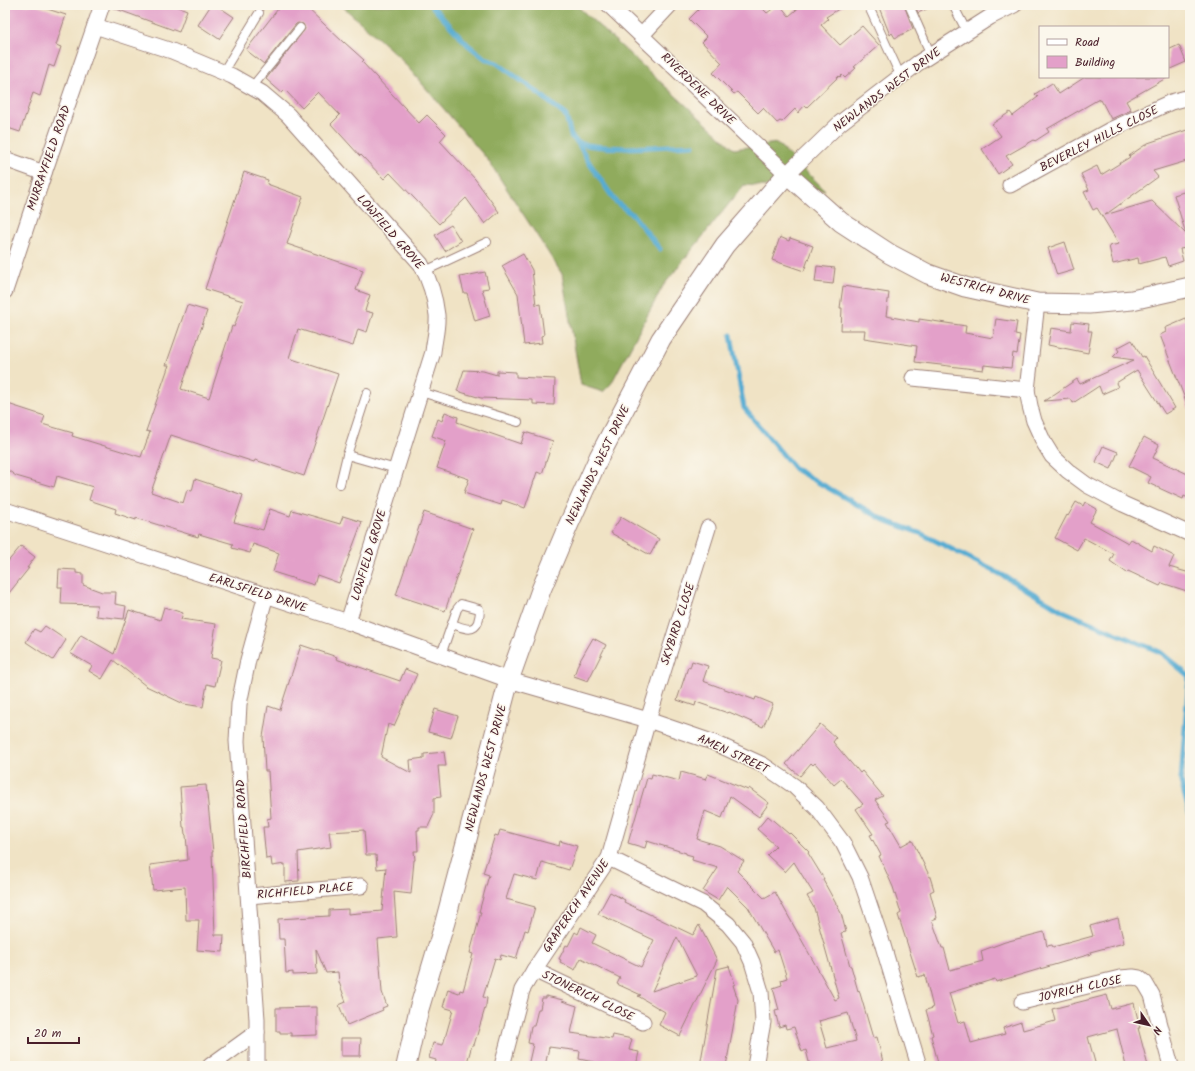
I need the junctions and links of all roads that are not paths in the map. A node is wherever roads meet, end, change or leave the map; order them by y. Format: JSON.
{"nodes":[{"id":1,"x":102,"y":5,"type":"edge"},
{"id":2,"x":609,"y":5,"type":"edge"},
{"id":3,"x":670,"y":5,"type":"edge"},
{"id":4,"x":868,"y":5,"type":"edge"},
{"id":5,"x":909,"y":5,"type":"edge"},
{"id":6,"x":952,"y":5,"type":"edge"},
{"id":7,"x":1005,"y":7,"type":"edge"},
{"id":8,"x":260,"y":13,"type":"dead end"},
{"id":9,"x":95,"y":26,"type":"junction"},
{"id":10,"x":300,"y":28,"type":"dead end"},
{"id":11,"x":967,"y":32,"type":"junction"},
{"id":12,"x":642,"y":35,"type":"junction"},
{"id":13,"x":931,"y":55,"type":"junction"},
{"id":14,"x":223,"y":72,"type":"junction"},
{"id":15,"x":901,"y":77,"type":"junction"},
{"id":16,"x":252,"y":87,"type":"junction"},
{"id":17,"x":1190,"y":97,"type":"edge"},
{"id":18,"x":5,"y":159,"type":"edge"},
{"id":19,"x":44,"y":172,"type":"junction"},
{"id":20,"x":787,"y":174,"type":"junction"},
{"id":21,"x":1010,"y":185,"type":"dead end"},
{"id":22,"x":487,"y":242,"type":"dead end"},
{"id":23,"x":425,"y":271,"type":"junction"},
{"id":24,"x":1190,"y":287,"type":"edge"},
{"id":25,"x":5,"y":291,"type":"edge"},
{"id":26,"x":1037,"y":303,"type":"junction"},
{"id":27,"x":913,"y":378,"type":"dead end"},
{"id":28,"x":1027,"y":390,"type":"junction"},
{"id":29,"x":421,"y":392,"type":"junction"},
{"id":30,"x":367,"y":393,"type":"dead end"},
{"id":31,"x":518,"y":422,"type":"dead end"},
{"id":32,"x":347,"y":455,"type":"junction"},
{"id":33,"x":396,"y":469,"type":"junction"},
{"id":34,"x":340,"y":484,"type":"dead end"},
{"id":35,"x":5,"y":510,"type":"edge"},
{"id":36,"x":708,"y":528,"type":"dead end"},
{"id":37,"x":1190,"y":534,"type":"edge"},
{"id":38,"x":266,"y":595,"type":"junction"},
{"id":39,"x":348,"y":622,"type":"junction"},
{"id":40,"x":452,"y":624,"type":"dead end"},
{"id":41,"x":441,"y":655,"type":"junction"},
{"id":42,"x":509,"y":680,"type":"junction"},
{"id":43,"x":648,"y":720,"type":"junction"},
{"id":44,"x":609,"y":858,"type":"junction"},
{"id":45,"x":361,"y":886,"type":"dead end"},
{"id":46,"x":249,"y":896,"type":"junction"},
{"id":47,"x":534,"y":970,"type":"junction"},
{"id":48,"x":1022,"y":1002,"type":"dead end"},
{"id":49,"x":643,"y":1022,"type":"dead end"},
{"id":50,"x":257,"y":1032,"type":"junction"},
{"id":51,"x":210,"y":1066,"type":"edge"},
{"id":52,"x":257,"y":1066,"type":"edge"},
{"id":53,"x":406,"y":1066,"type":"edge"},
{"id":54,"x":502,"y":1066,"type":"edge"},
{"id":55,"x":755,"y":1066,"type":"edge"},
{"id":56,"x":919,"y":1066,"type":"edge"},
{"id":57,"x":1171,"y":1066,"type":"edge"}],
"edges":[{"from":1,"to":9,"type":"street","name":"MURRAYFIELD ROAD"},
{"from":2,"to":12,"type":"street","name":"RIVERDENE DRIVE"},
{"from":3,"to":12,"type":"street"},
{"from":4,"to":15,"type":"lane"},
{"from":5,"to":13,"type":"lane"},
{"from":6,"to":11,"type":"lane"},
{"from":7,"to":11,"type":"street","name":"NEWLANDS WEST DRIVE"},
{"from":8,"to":14,"type":"lane"},
{"from":9,"to":14,"type":"street","name":"LOWFIELD GROVE"},
{"from":9,"to":19,"type":"street","name":"MURRAYFIELD ROAD"},
{"from":10,"to":16,"type":"lane"},
{"from":11,"to":13,"type":"street","name":"NEWLANDS WEST DRIVE"},
{"from":12,"to":20,"type":"street","name":"RIVERDENE DRIVE"},
{"from":13,"to":15,"type":"street","name":"NEWLANDS WEST DRIVE"},
{"from":14,"to":16,"type":"street","name":"LOWFIELD GROVE"},
{"from":15,"to":20,"type":"street","name":"NEWLANDS WEST DRIVE"},
{"from":16,"to":23,"type":"street","name":"LOWFIELD GROVE"},
{"from":17,"to":21,"type":"street","name":"BEVERLEY HILLS CLOSE"},
{"from":18,"to":19,"type":"street"},
{"from":19,"to":25,"type":"street","name":"MURRAYFIELD ROAD"},
{"from":20,"to":26,"type":"street","name":"WESTRICH DRIVE"},
{"from":20,"to":42,"type":"street","name":"NEWLANDS WEST DRIVE"},
{"from":22,"to":23,"type":"lane"},
{"from":23,"to":29,"type":"street","name":"LOWFIELD GROVE"},
{"from":24,"to":26,"type":"street","name":"WESTRICH DRIVE"},
{"from":26,"to":28,"type":"street"},
{"from":27,"to":28,"type":"street"},
{"from":28,"to":37,"type":"street"},
{"from":29,"to":31,"type":"lane"},
{"from":29,"to":33,"type":"street","name":"LOWFIELD GROVE"},
{"from":30,"to":32,"type":"lane"},
{"from":32,"to":33,"type":"lane"},
{"from":32,"to":34,"type":"lane"},
{"from":33,"to":39,"type":"street","name":"LOWFIELD GROVE"},
{"from":35,"to":38,"type":"street","name":"EARLSFIELD DRIVE"},
{"from":36,"to":43,"type":"street","name":"SKYBIRD CLOSE"},
{"from":38,"to":39,"type":"street","name":"EARLSFIELD DRIVE"},
{"from":38,"to":46,"type":"street","name":"BIRCHFIELD ROAD"},
{"from":39,"to":41,"type":"street","name":"EARLSFIELD DRIVE"},
{"from":40,"to":41,"type":"lane"},
{"from":41,"to":42,"type":"street","name":"EARLSFIELD DRIVE"},
{"from":42,"to":43,"type":"street","name":"AMEN STREET"},
{"from":42,"to":53,"type":"street","name":"NEWLANDS WEST DRIVE"},
{"from":43,"to":44,"type":"street","name":"GRAPERICH AVENUE"},
{"from":43,"to":56,"type":"street","name":"AMEN STREET"},
{"from":44,"to":47,"type":"street","name":"GRAPERICH AVENUE"},
{"from":44,"to":55,"type":"street"},
{"from":45,"to":46,"type":"street","name":"RICHFIELD PLACE"},
{"from":46,"to":50,"type":"street","name":"BIRCHFIELD ROAD"},
{"from":47,"to":49,"type":"street","name":"STONERICH CLOSE"},
{"from":47,"to":54,"type":"street","name":"GRAPERICH AVENUE"},
{"from":48,"to":57,"type":"street","name":"JOYRICH CLOSE"},
{"from":50,"to":51,"type":"street"},
{"from":50,"to":52,"type":"street","name":"BIRCHFIELD ROAD"}]}
